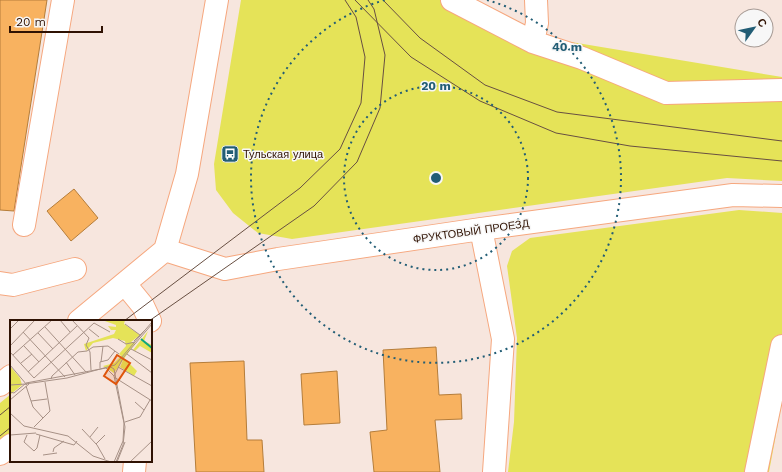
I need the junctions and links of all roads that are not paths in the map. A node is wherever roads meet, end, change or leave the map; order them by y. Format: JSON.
{"nodes":[{"id":1,"x":63,"y":0,"type":"edge"},
{"id":2,"x":217,"y":0,"type":"edge"},
{"id":3,"x":452,"y":0,"type":"edge"},
{"id":4,"x":536,"y":0,"type":"edge"},
{"id":5,"x":533,"y":42,"type":"junction"},
{"id":6,"x":782,"y":90,"type":"edge"},
{"id":7,"x":782,"y":196,"type":"edge"},
{"id":8,"x":24,"y":225,"type":"dead end"},
{"id":9,"x":481,"y":229,"type":"junction"},
{"id":10,"x":164,"y":250,"type":"junction"},
{"id":11,"x":75,"y":269,"type":"dead end"},
{"id":12,"x":0,"y":283,"type":"edge"},
{"id":13,"x":125,"y":284,"type":"junction"},
{"id":14,"x":80,"y":320,"type":"edge"},
{"id":15,"x":150,"y":320,"type":"edge"},
{"id":16,"x":782,"y":346,"type":"edge"},
{"id":17,"x":10,"y":377,"type":"edge"},
{"id":18,"x":0,"y":385,"type":"edge"},
{"id":19,"x":10,"y":446,"type":"edge"},
{"id":20,"x":0,"y":454,"type":"edge"},
{"id":21,"x":135,"y":462,"type":"edge"},
{"id":22,"x":134,"y":472,"type":"edge"},
{"id":23,"x":494,"y":472,"type":"edge"},
{"id":24,"x":756,"y":472,"type":"edge"}],
"edges":[{"from":1,"to":8,"type":"street"},
{"from":2,"to":10,"type":"street"},
{"from":3,"to":5,"type":"street"},
{"from":4,"to":5,"type":"street"},
{"from":5,"to":6,"type":"street"},
{"from":7,"to":9,"type":"street","name":"ФРУКТОВЫЙ ПРОЕЗД"},
{"from":9,"to":10,"type":"street","name":"ФРУКТОВЫЙ ПРОЕЗД"},
{"from":9,"to":23,"type":"street"},
{"from":10,"to":13,"type":"street"},
{"from":11,"to":12,"type":"street"},
{"from":13,"to":14,"type":"street"},
{"from":13,"to":15,"type":"street"},
{"from":16,"to":24,"type":"street"},
{"from":17,"to":18,"type":"street"},
{"from":19,"to":20,"type":"street"},
{"from":21,"to":22,"type":"street"}]}
